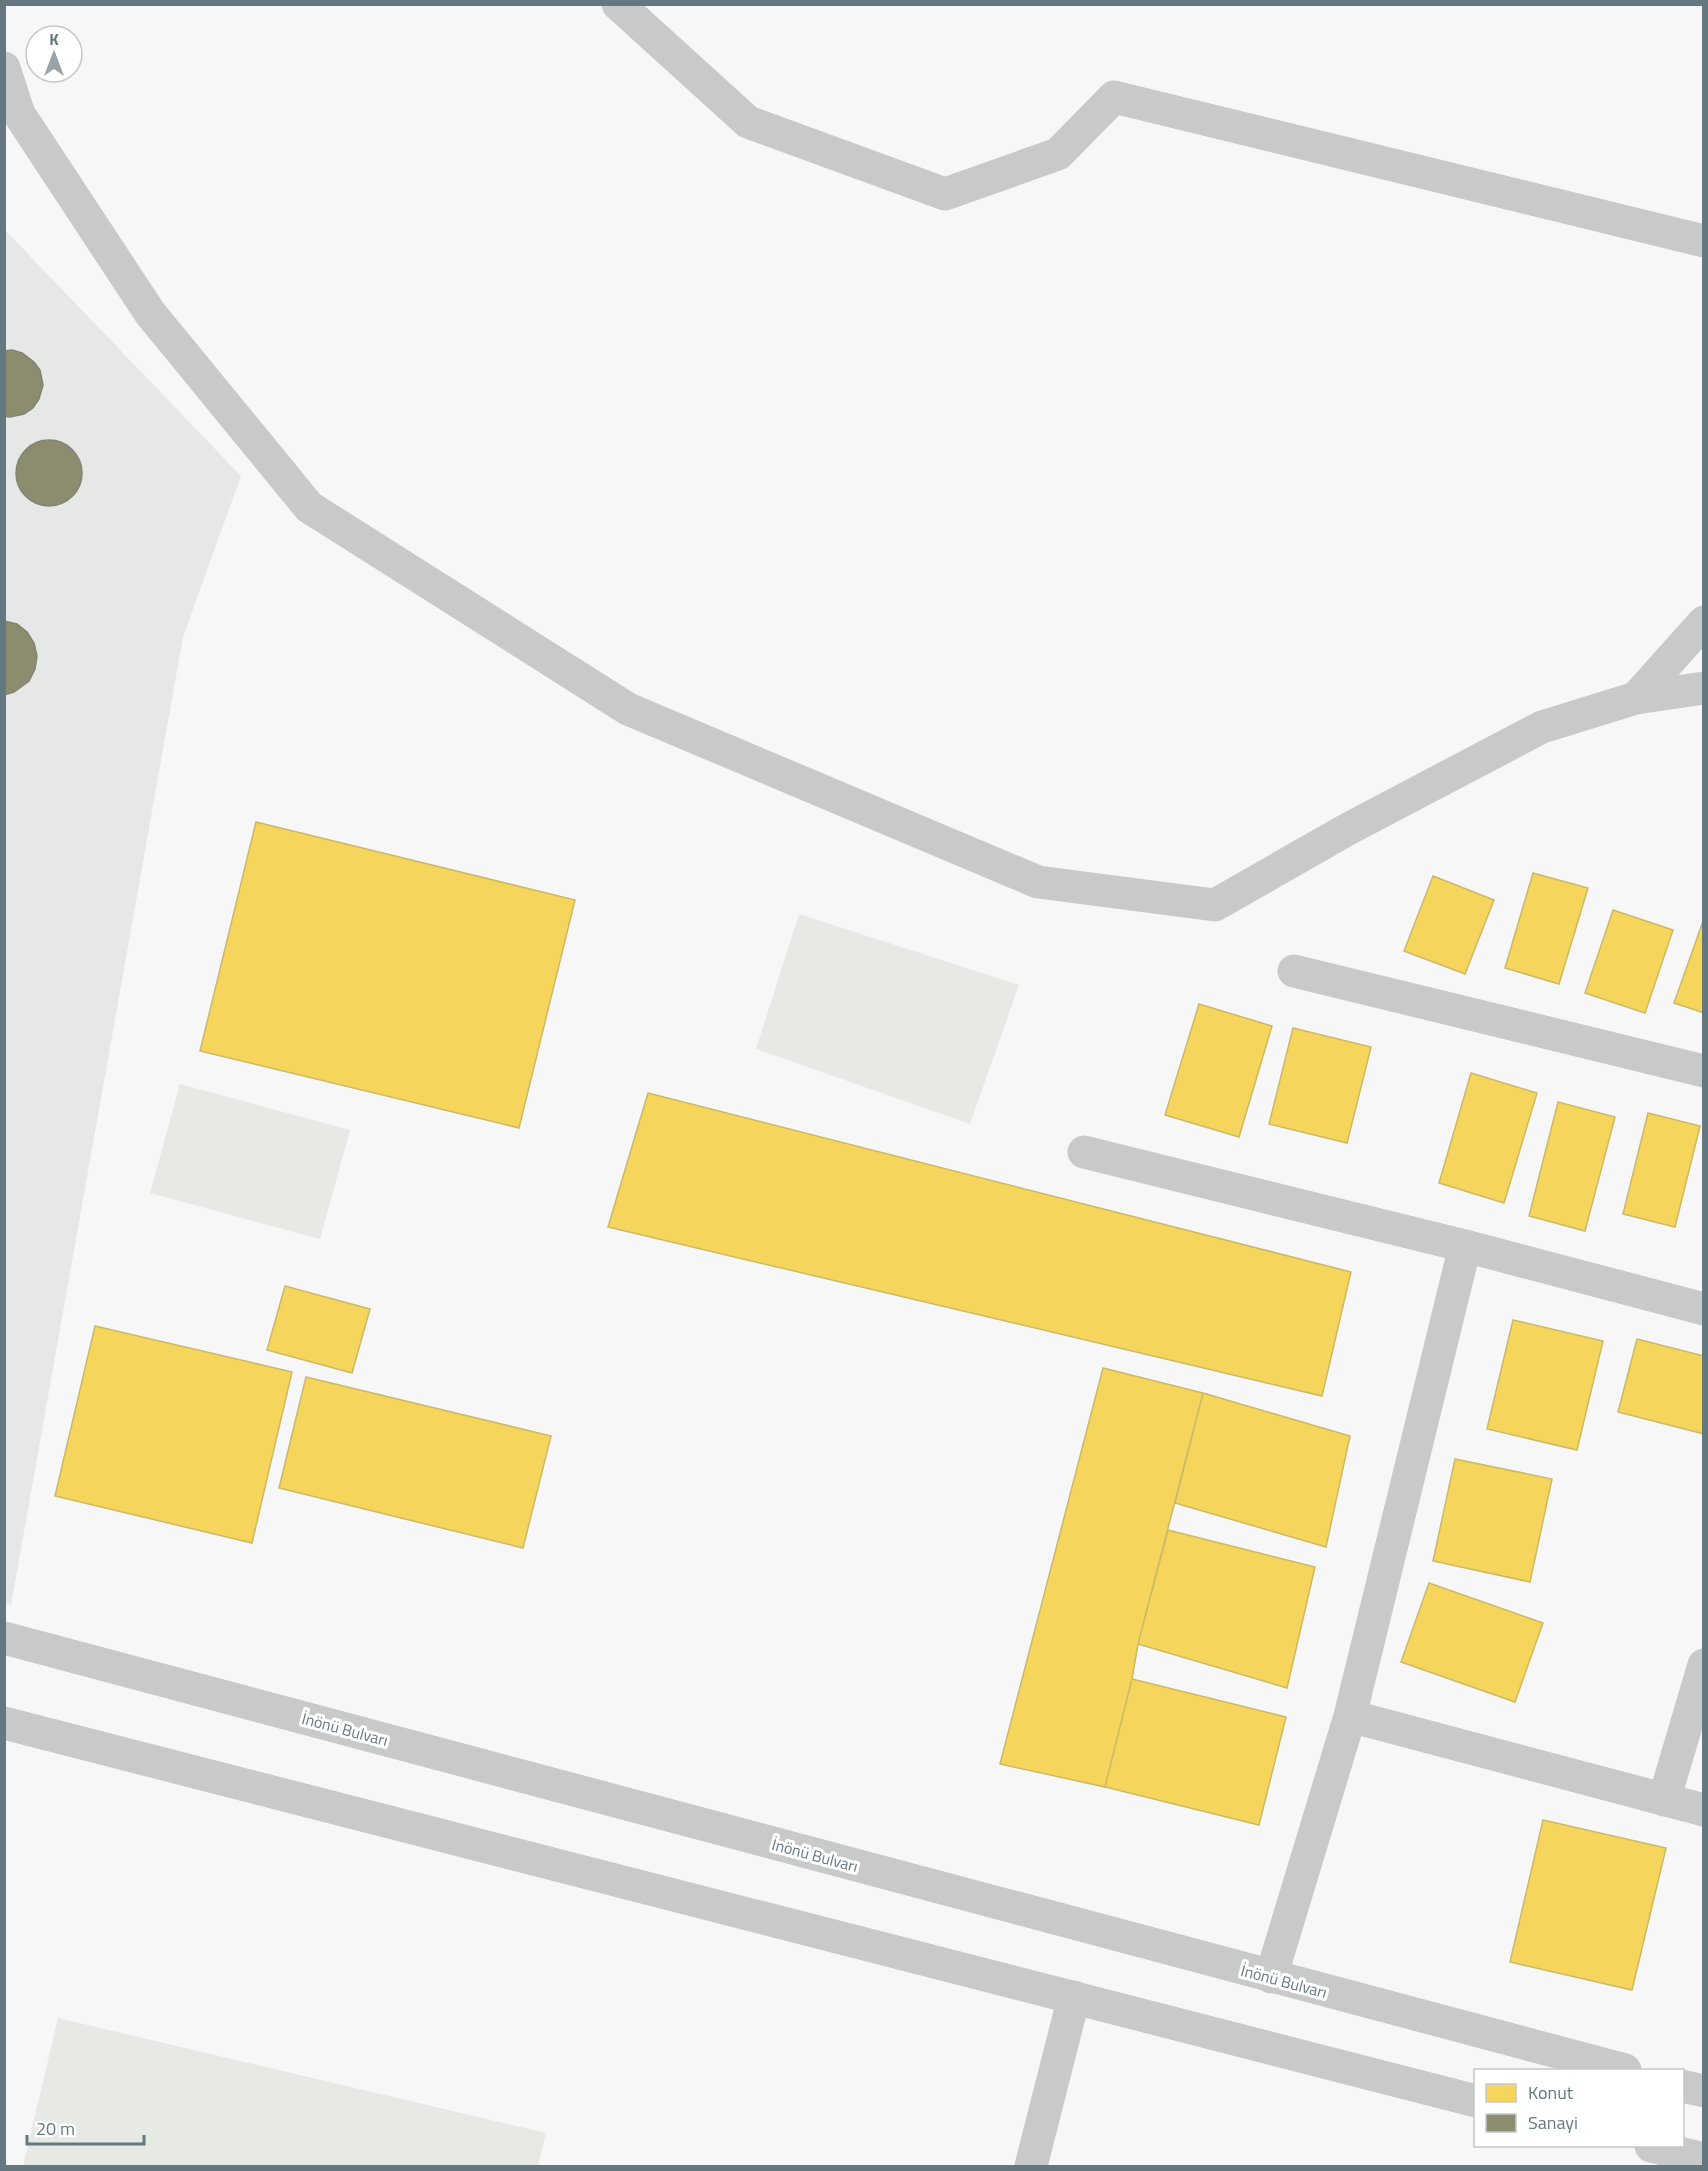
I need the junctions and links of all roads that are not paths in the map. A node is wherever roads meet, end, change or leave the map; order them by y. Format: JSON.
{"nodes":[{"id":1,"x":618,"y":4,"type":"edge"},
{"id":2,"x":4,"y":68,"type":"edge"},
{"id":3,"x":1704,"y":241,"type":"edge"},
{"id":4,"x":1704,"y":622,"type":"edge"},
{"id":5,"x":1704,"y":688,"type":"edge"},
{"id":6,"x":1636,"y":698,"type":"junction"},
{"id":7,"x":1294,"y":971,"type":"dead end"},
{"id":8,"x":1704,"y":1071,"type":"edge"},
{"id":9,"x":1084,"y":1152,"type":"dead end"},
{"id":10,"x":1465,"y":1246,"type":"junction"},
{"id":11,"x":1704,"y":1309,"type":"edge"},
{"id":12,"x":4,"y":1638,"type":"edge"},
{"id":13,"x":1704,"y":1665,"type":"edge"},
{"id":14,"x":1350,"y":1716,"type":"junction"},
{"id":15,"x":4,"y":1723,"type":"edge"},
{"id":16,"x":1664,"y":1800,"type":"junction"},
{"id":17,"x":1704,"y":1810,"type":"edge"},
{"id":18,"x":1271,"y":1977,"type":"junction"},
{"id":19,"x":1074,"y":1997,"type":"junction"},
{"id":20,"x":1621,"y":2069,"type":"edge"},
{"id":21,"x":1684,"y":2085,"type":"edge"},
{"id":22,"x":1704,"y":2091,"type":"edge"},
{"id":23,"x":1474,"y":2100,"type":"edge"},
{"id":24,"x":1659,"y":2147,"type":"edge"},
{"id":25,"x":1704,"y":2159,"type":"edge"},
{"id":26,"x":1031,"y":2166,"type":"edge"}],
"edges":[{"from":1,"to":3,"type":"street"},
{"from":2,"to":6,"type":"street"},
{"from":4,"to":6,"type":"street"},
{"from":5,"to":6,"type":"street"},
{"from":7,"to":8,"type":"street"},
{"from":9,"to":10,"type":"street"},
{"from":10,"to":11,"type":"street"},
{"from":10,"to":14,"type":"street"},
{"from":12,"to":18,"type":"street","name":"İnönü Bulvarı"},
{"from":13,"to":16,"type":"street"},
{"from":14,"to":16,"type":"street"},
{"from":14,"to":18,"type":"street"},
{"from":15,"to":19,"type":"street"},
{"from":16,"to":17,"type":"street"},
{"from":18,"to":20,"type":"street","name":"İnönü Bulvarı"},
{"from":19,"to":23,"type":"street"},
{"from":19,"to":26,"type":"street"},
{"from":21,"to":22,"type":"street"},
{"from":24,"to":25,"type":"street"}]}
